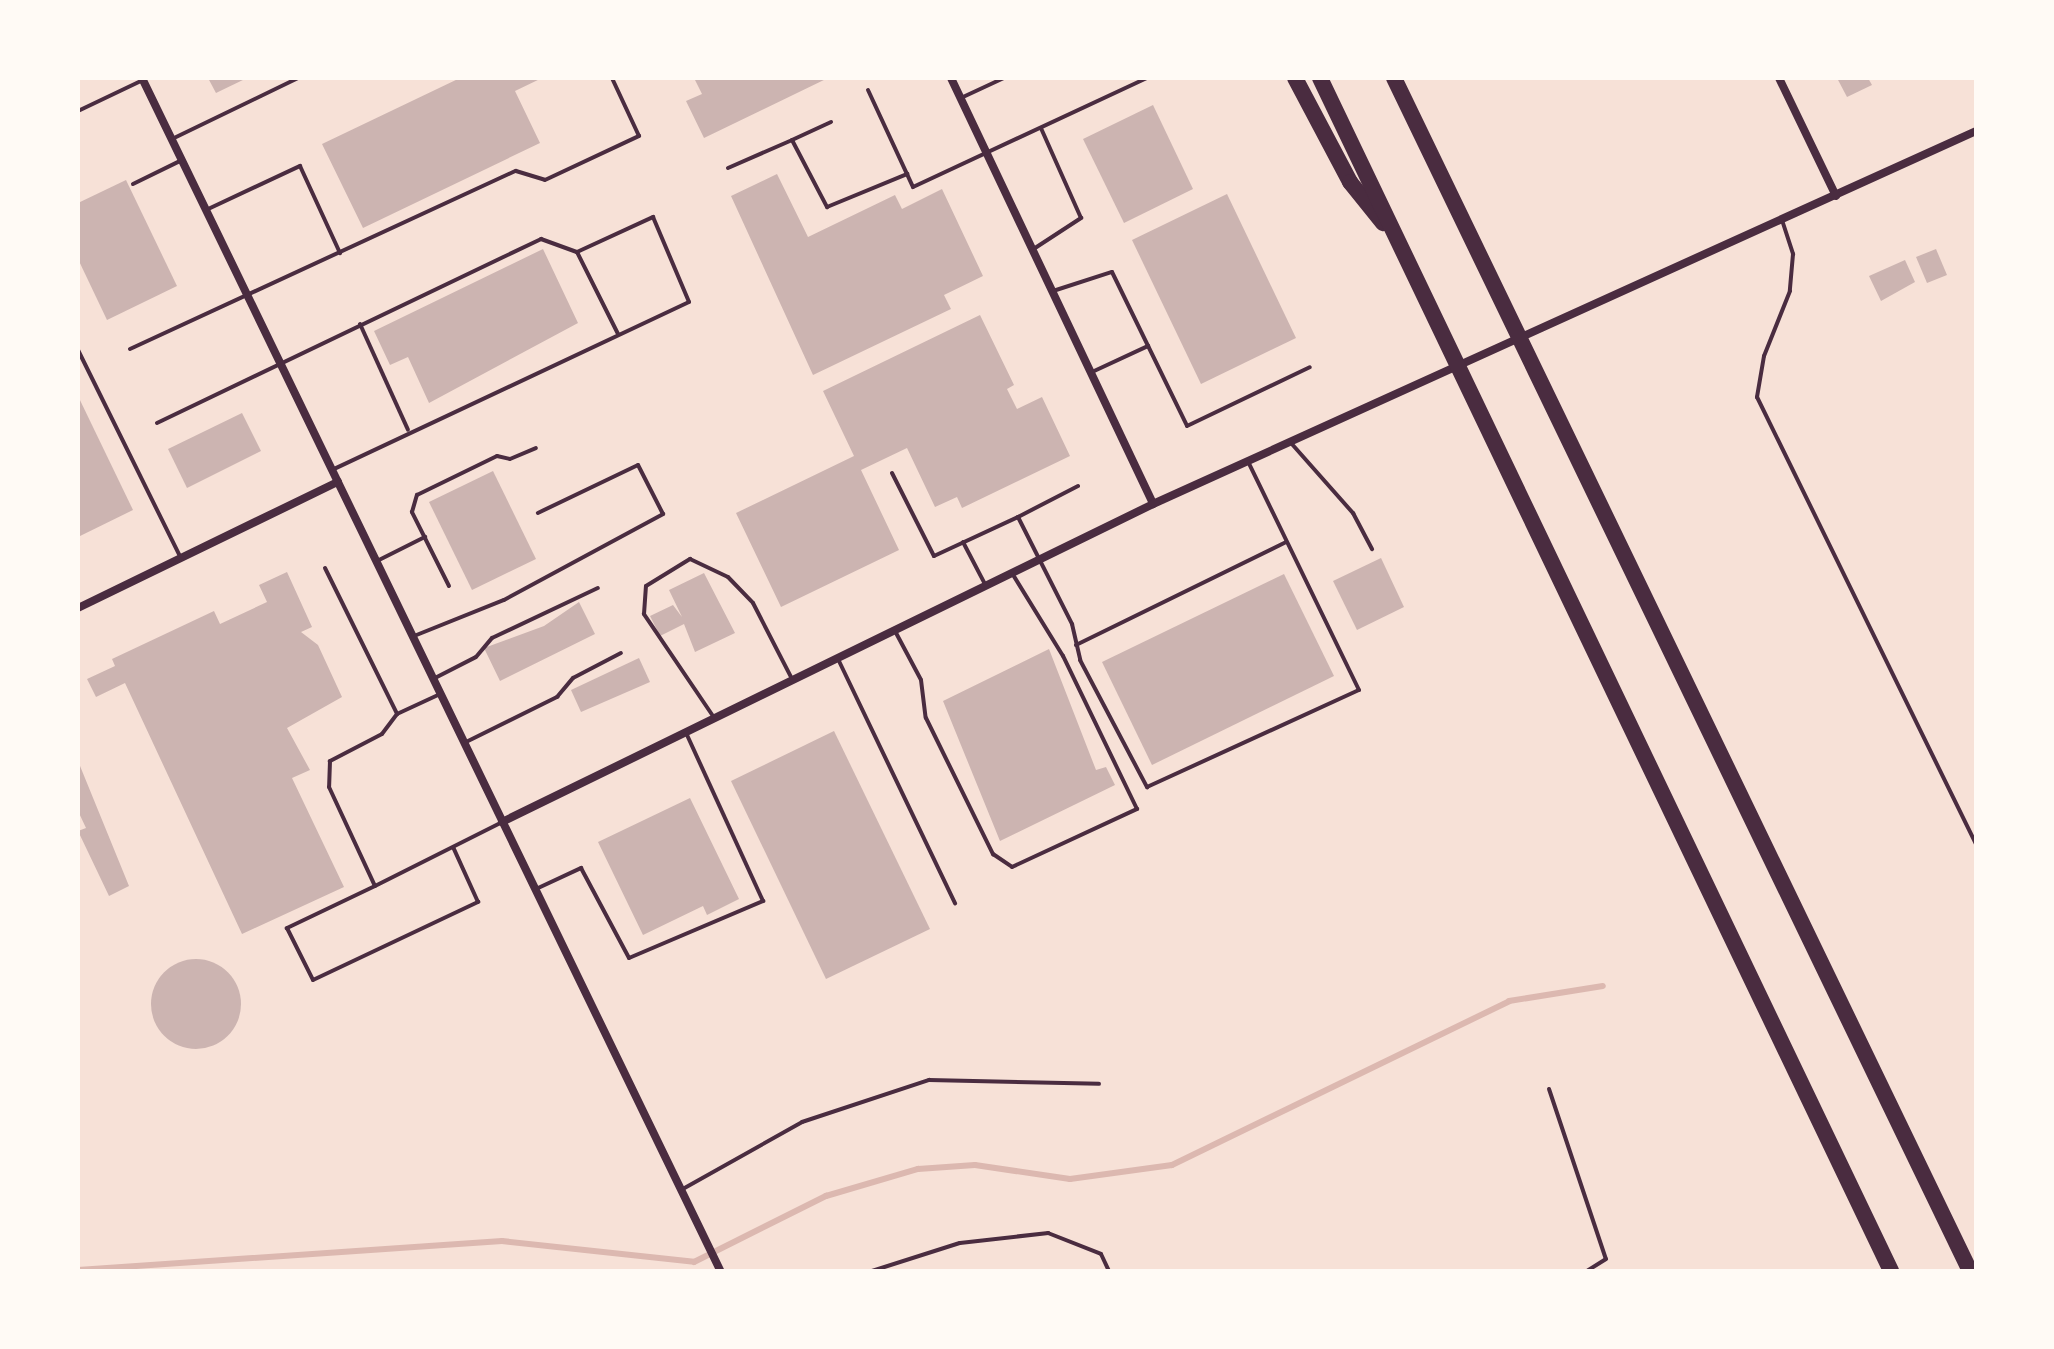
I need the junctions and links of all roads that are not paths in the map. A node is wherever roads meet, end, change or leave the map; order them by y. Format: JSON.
{"nodes":[{"id":1,"x":298,"y":78,"type":"edge"},
{"id":2,"x":612,"y":78,"type":"edge"},
{"id":3,"x":951,"y":78,"type":"edge"},
{"id":4,"x":1004,"y":78,"type":"edge"},
{"id":5,"x":1147,"y":78,"type":"edge"},
{"id":6,"x":1295,"y":78,"type":"edge"},
{"id":7,"x":1320,"y":78,"type":"edge"},
{"id":8,"x":1394,"y":78,"type":"edge"},
{"id":9,"x":1779,"y":78,"type":"edge"},
{"id":10,"x":142,"y":79,"type":"edge"},
{"id":11,"x":868,"y":90,"type":"dead end"},
{"id":12,"x":961,"y":98,"type":"junction"},
{"id":13,"x":78,"y":111,"type":"edge"},
{"id":14,"x":831,"y":122,"type":"dead end"},
{"id":15,"x":1041,"y":128,"type":"junction"},
{"id":16,"x":1976,"y":131,"type":"edge"},
{"id":17,"x":172,"y":139,"type":"junction"},
{"id":18,"x":792,"y":140,"type":"junction"},
{"id":19,"x":987,"y":153,"type":"junction"},
{"id":20,"x":182,"y":160,"type":"junction"},
{"id":21,"x":728,"y":168,"type":"dead end"},
{"id":22,"x":907,"y":174,"type":"junction"},
{"id":23,"x":133,"y":184,"type":"dead end"},
{"id":24,"x":1836,"y":196,"type":"junction"},
{"id":25,"x":206,"y":210,"type":"junction"},
{"id":26,"x":1782,"y":220,"type":"junction"},
{"id":27,"x":1401,"y":246,"type":"junction"},
{"id":28,"x":1032,"y":250,"type":"junction"},
{"id":29,"x":577,"y":252,"type":"junction"},
{"id":30,"x":340,"y":253,"type":"junction"},
{"id":31,"x":1052,"y":291,"type":"junction"},
{"id":32,"x":247,"y":296,"type":"junction"},
{"id":33,"x":360,"y":324,"type":"junction"},
{"id":34,"x":618,"y":334,"type":"junction"},
{"id":35,"x":1148,"y":346,"type":"junction"},
{"id":36,"x":130,"y":349,"type":"dead end"},
{"id":37,"x":78,"y":350,"type":"edge"},
{"id":38,"x":281,"y":364,"type":"junction"},
{"id":39,"x":1310,"y":367,"type":"dead end"},
{"id":40,"x":1091,"y":373,"type":"junction"},
{"id":41,"x":157,"y":423,"type":"dead end"},
{"id":42,"x":408,"y":430,"type":"junction"},
{"id":43,"x":1290,"y":441,"type":"junction"},
{"id":44,"x":536,"y":448,"type":"dead end"},
{"id":45,"x":1248,"y":460,"type":"junction"},
{"id":46,"x":332,"y":470,"type":"junction"},
{"id":47,"x":892,"y":473,"type":"dead end"},
{"id":48,"x":338,"y":482,"type":"junction"},
{"id":49,"x":1078,"y":486,"type":"dead end"},
{"id":50,"x":1153,"y":504,"type":"junction"},
{"id":51,"x":538,"y":513,"type":"dead end"},
{"id":52,"x":1018,"y":517,"type":"junction"},
{"id":53,"x":425,"y":537,"type":"junction"},
{"id":54,"x":1287,"y":541,"type":"junction"},
{"id":55,"x":963,"y":542,"type":"junction"},
{"id":56,"x":1372,"y":549,"type":"dead end"},
{"id":57,"x":181,"y":558,"type":"junction"},
{"id":58,"x":1039,"y":560,"type":"junction"},
{"id":59,"x":375,"y":561,"type":"junction"},
{"id":60,"x":325,"y":568,"type":"dead end"},
{"id":61,"x":1012,"y":573,"type":"junction"},
{"id":62,"x":449,"y":586,"type":"dead end"},
{"id":63,"x":986,"y":587,"type":"junction"},
{"id":64,"x":598,"y":588,"type":"dead end"},
{"id":65,"x":78,"y":608,"type":"edge"},
{"id":66,"x":895,"y":631,"type":"junction"},
{"id":67,"x":412,"y":637,"type":"junction"},
{"id":68,"x":1076,"y":645,"type":"junction"},
{"id":69,"x":621,"y":653,"type":"dead end"},
{"id":70,"x":838,"y":659,"type":"junction"},
{"id":71,"x":432,"y":679,"type":"junction"},
{"id":72,"x":793,"y":681,"type":"junction"},
{"id":73,"x":440,"y":694,"type":"junction"},
{"id":74,"x":397,"y":714,"type":"junction"},
{"id":75,"x":715,"y":719,"type":"junction"},
{"id":76,"x":686,"y":733,"type":"junction"},
{"id":77,"x":464,"y":743,"type":"junction"},
{"id":78,"x":502,"y":822,"type":"junction"},
{"id":79,"x":1976,"y":845,"type":"edge"},
{"id":80,"x":453,"y":847,"type":"junction"},
{"id":81,"x":375,"y":886,"type":"junction"},
{"id":82,"x":535,"y":889,"type":"junction"},
{"id":83,"x":955,"y":903,"type":"dead end"},
{"id":84,"x":1099,"y":1084,"type":"dead end"},
{"id":85,"x":1549,"y":1089,"type":"dead end"},
{"id":86,"x":681,"y":1190,"type":"junction"},
{"id":87,"x":720,"y":1271,"type":"edge"},
{"id":88,"x":872,"y":1271,"type":"edge"},
{"id":89,"x":1109,"y":1271,"type":"edge"},
{"id":90,"x":1587,"y":1271,"type":"edge"},
{"id":91,"x":1891,"y":1271,"type":"edge"},
{"id":92,"x":1970,"y":1271,"type":"edge"}],
"edges":[{"from":1,"to":17,"type":"lane"},
{"from":2,"to":30,"type":"lane"},
{"from":3,"to":12,"type":"street"},
{"from":4,"to":12,"type":"lane"},
{"from":5,"to":15,"type":"lane"},
{"from":6,"to":27,"type":"highway"},
{"from":7,"to":27,"type":"highway"},
{"from":8,"to":92,"type":"highway"},
{"from":9,"to":24,"type":"street"},
{"from":10,"to":13,"type":"lane"},
{"from":10,"to":17,"type":"street"},
{"from":11,"to":22,"type":"lane"},
{"from":12,"to":19,"type":"street"},
{"from":14,"to":18,"type":"lane"},
{"from":15,"to":19,"type":"lane"},
{"from":15,"to":28,"type":"lane"},
{"from":16,"to":24,"type":"street"},
{"from":17,"to":20,"type":"street"},
{"from":18,"to":21,"type":"lane"},
{"from":18,"to":22,"type":"lane"},
{"from":19,"to":22,"type":"lane"},
{"from":19,"to":28,"type":"street"},
{"from":20,"to":23,"type":"lane"},
{"from":20,"to":25,"type":"street"},
{"from":24,"to":26,"type":"street"},
{"from":25,"to":30,"type":"lane"},
{"from":25,"to":32,"type":"street"},
{"from":26,"to":43,"type":"street"},
{"from":26,"to":79,"type":"lane"},
{"from":27,"to":91,"type":"highway"},
{"from":28,"to":31,"type":"street"},
{"from":29,"to":33,"type":"lane"},
{"from":29,"to":34,"type":"lane"},
{"from":29,"to":34,"type":"lane"},
{"from":30,"to":32,"type":"lane"},
{"from":31,"to":35,"type":"lane"},
{"from":31,"to":40,"type":"street"},
{"from":32,"to":36,"type":"lane"},
{"from":32,"to":38,"type":"street"},
{"from":33,"to":38,"type":"lane"},
{"from":33,"to":42,"type":"lane"},
{"from":34,"to":42,"type":"lane"},
{"from":35,"to":39,"type":"lane"},
{"from":35,"to":40,"type":"lane"},
{"from":37,"to":57,"type":"lane"},
{"from":38,"to":41,"type":"lane"},
{"from":38,"to":46,"type":"street"},
{"from":40,"to":50,"type":"street"},
{"from":42,"to":46,"type":"lane"},
{"from":43,"to":45,"type":"street"},
{"from":43,"to":56,"type":"lane"},
{"from":44,"to":53,"type":"lane"},
{"from":45,"to":50,"type":"street"},
{"from":45,"to":54,"type":"lane"},
{"from":46,"to":48,"type":"street"},
{"from":47,"to":55,"type":"lane"},
{"from":48,"to":57,"type":"street"},
{"from":48,"to":59,"type":"street"},
{"from":49,"to":52,"type":"lane"},
{"from":50,"to":58,"type":"street"},
{"from":51,"to":67,"type":"lane"},
{"from":52,"to":55,"type":"lane"},
{"from":52,"to":58,"type":"lane"},
{"from":53,"to":59,"type":"lane"},
{"from":53,"to":62,"type":"lane"},
{"from":54,"to":68,"type":"lane"},
{"from":54,"to":68,"type":"lane"},
{"from":55,"to":63,"type":"lane"},
{"from":57,"to":65,"type":"street"},
{"from":58,"to":61,"type":"street"},
{"from":58,"to":68,"type":"lane"},
{"from":59,"to":67,"type":"street"},
{"from":60,"to":74,"type":"lane"},
{"from":61,"to":63,"type":"street"},
{"from":61,"to":66,"type":"lane"},
{"from":63,"to":66,"type":"street"},
{"from":64,"to":71,"type":"lane"},
{"from":66,"to":70,"type":"street"},
{"from":67,"to":71,"type":"street"},
{"from":69,"to":77,"type":"lane"},
{"from":70,"to":72,"type":"street"},
{"from":70,"to":83,"type":"lane"},
{"from":71,"to":73,"type":"street"},
{"from":72,"to":75,"type":"street"},
{"from":72,"to":75,"type":"lane"},
{"from":73,"to":74,"type":"lane"},
{"from":73,"to":77,"type":"street"},
{"from":74,"to":81,"type":"lane"},
{"from":75,"to":76,"type":"street"},
{"from":76,"to":78,"type":"street"},
{"from":76,"to":82,"type":"lane"},
{"from":77,"to":78,"type":"street"},
{"from":78,"to":80,"type":"lane"},
{"from":78,"to":82,"type":"street"},
{"from":80,"to":81,"type":"lane"},
{"from":80,"to":81,"type":"lane"},
{"from":82,"to":86,"type":"street"},
{"from":84,"to":86,"type":"lane"},
{"from":85,"to":90,"type":"lane"},
{"from":86,"to":87,"type":"street"},
{"from":88,"to":89,"type":"lane"}]}
